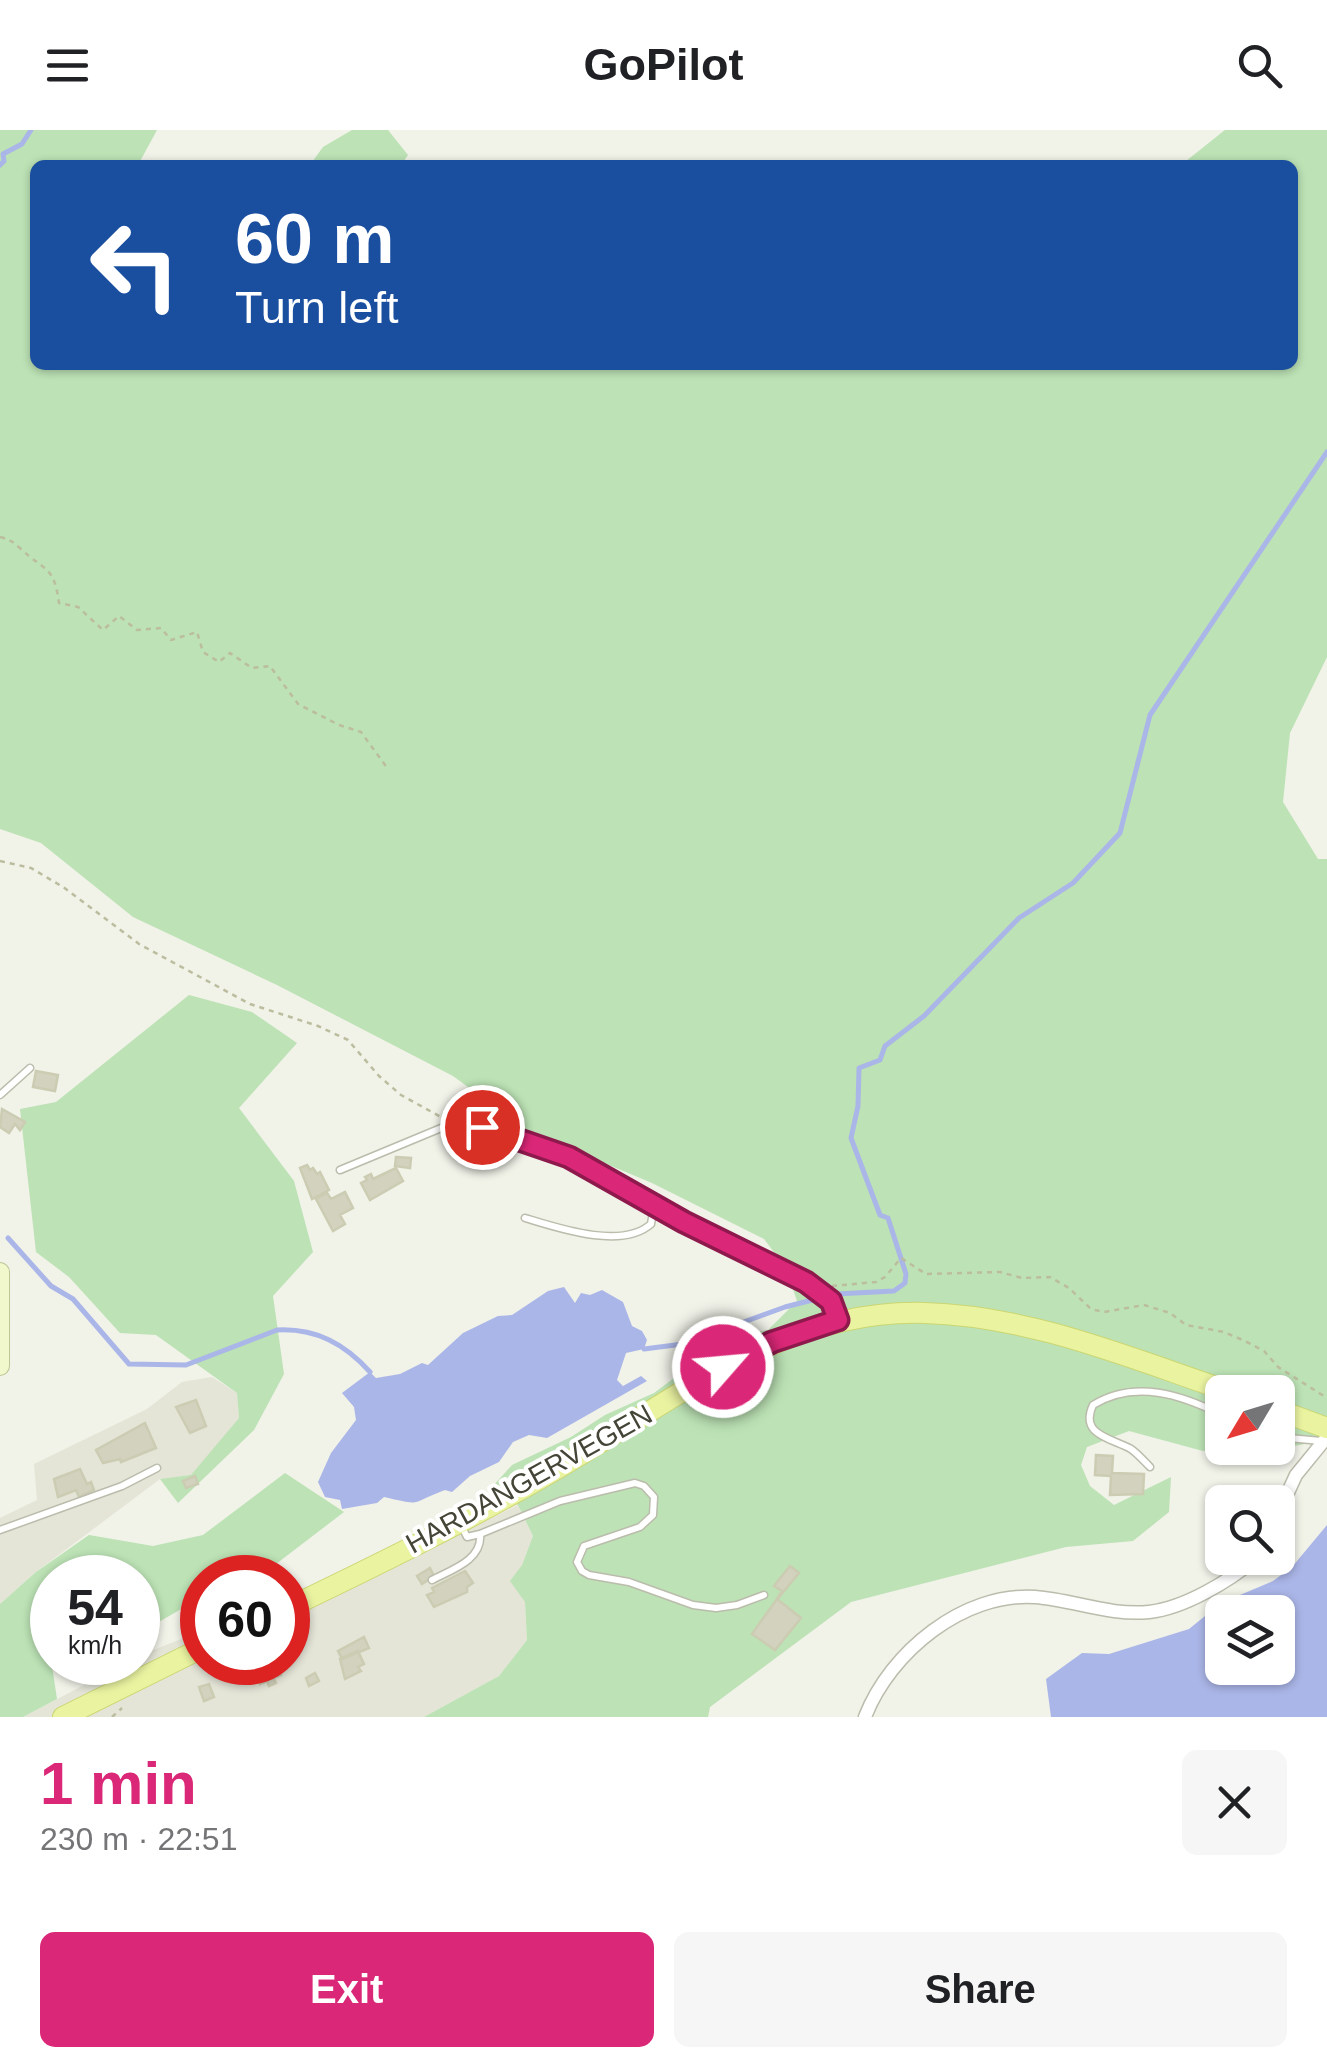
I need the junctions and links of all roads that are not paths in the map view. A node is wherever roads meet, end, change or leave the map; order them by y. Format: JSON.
{"nodes":[{"id":1,"x":30,"y":1068,"type":"dead end"},
{"id":2,"x":0,"y":1095,"type":"edge"},
{"id":3,"x":340,"y":1170,"type":"dead end"},
{"id":4,"x":654,"y":1206,"type":"junction"},
{"id":5,"x":524,"y":1218,"type":"dead end"},
{"id":6,"x":0,"y":1272,"type":"edge"},
{"id":7,"x":1,"y":1315,"type":"edge"},
{"id":8,"x":838,"y":1320,"type":"junction"},
{"id":9,"x":0,"y":1358,"type":"edge"},
{"id":10,"x":0,"y":1366,"type":"edge"},
{"id":11,"x":1205,"y":1383,"type":"edge"},
{"id":12,"x":1205,"y":1407,"type":"edge"},
{"id":13,"x":1295,"y":1419,"type":"edge"},
{"id":14,"x":1326,"y":1435,"type":"edge"},
{"id":15,"x":1295,"y":1436,"type":"edge"},
{"id":16,"x":1150,"y":1467,"type":"dead end"},
{"id":17,"x":157,"y":1468,"type":"dead end"},
{"id":18,"x":1291,"y":1485,"type":"edge"},
{"id":19,"x":459,"y":1522,"type":"junction"},
{"id":20,"x":0,"y":1530,"type":"edge"},
{"id":21,"x":480,"y":1534,"type":"junction"},
{"id":22,"x":1228,"y":1575,"type":"edge"},
{"id":23,"x":432,"y":1580,"type":"dead end"},
{"id":24,"x":764,"y":1595,"type":"dead end"},
{"id":25,"x":310,"y":1597,"type":"edge"},
{"id":26,"x":180,"y":1659,"type":"edge"},
{"id":27,"x":63,"y":1717,"type":"edge"},
{"id":28,"x":865,"y":1717,"type":"edge"}],
"edges":[{"from":1,"to":2,"type":"lane"},
{"from":3,"to":4,"type":"lane"},
{"from":4,"to":5,"type":"lane"},
{"from":4,"to":8,"type":"lane"},
{"from":6,"to":7,"type":"main road"},
{"from":7,"to":9,"type":"main road"},
{"from":8,"to":11,"type":"main road","name":"HARDANGERVEGEN"},
{"from":8,"to":19,"type":"main road","name":"HARDANGERVEGEN"},
{"from":9,"to":10,"type":"main road"},
{"from":12,"to":16,"type":"lane"},
{"from":13,"to":14,"type":"main road"},
{"from":14,"to":15,"type":"lane"},
{"from":14,"to":18,"type":"street"},
{"from":17,"to":20,"type":"lane"},
{"from":19,"to":21,"type":"lane"},
{"from":19,"to":25,"type":"main road","name":"HARDANGERVEGEN"},
{"from":21,"to":23,"type":"lane"},
{"from":21,"to":24,"type":"lane"},
{"from":22,"to":28,"type":"street"},
{"from":26,"to":27,"type":"main road"}]}
